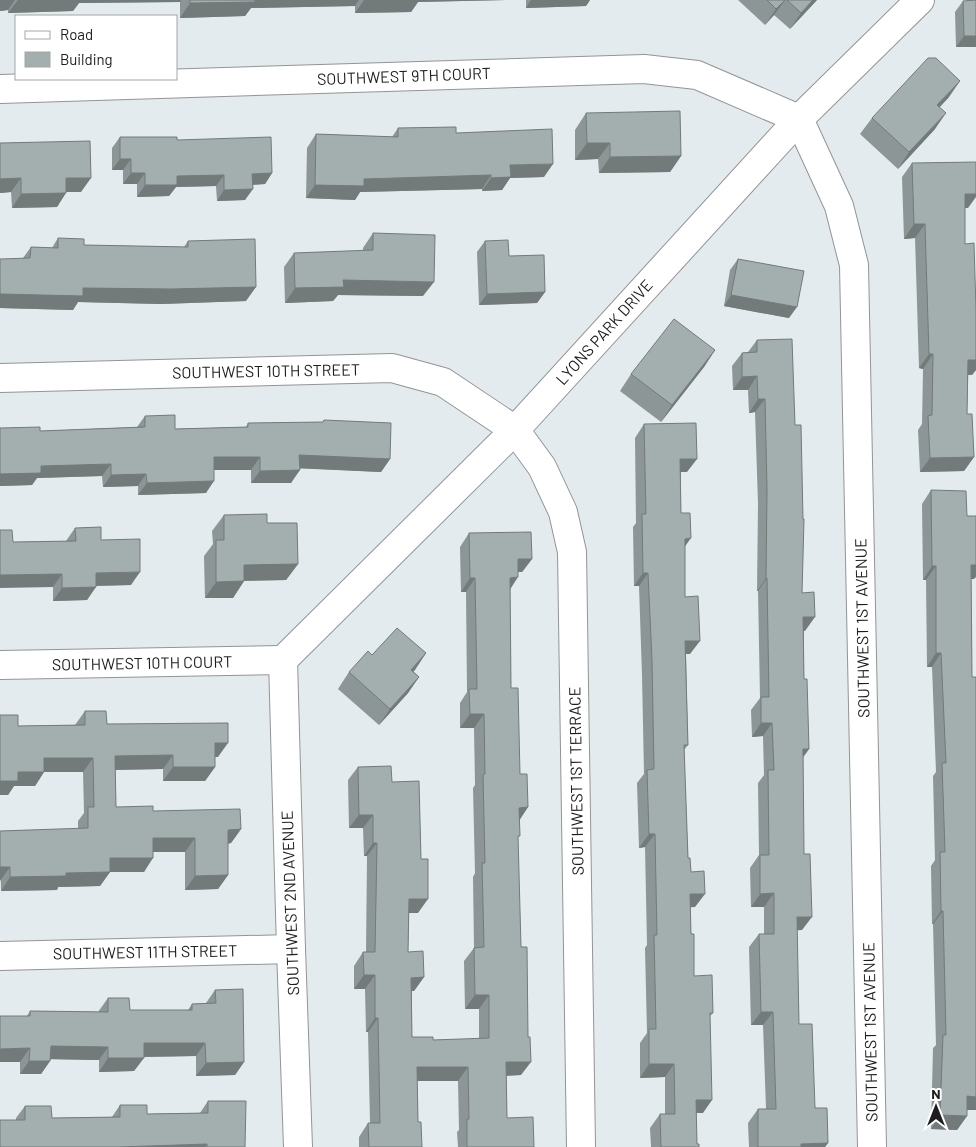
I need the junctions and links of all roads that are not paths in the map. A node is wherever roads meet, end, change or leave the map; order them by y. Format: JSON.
{"nodes":[{"id":1,"x":920,"y":0,"type":"edge"},
{"id":2,"x":0,"y":89,"type":"edge"},
{"id":3,"x":799,"y":119,"type":"junction"},
{"id":4,"x":0,"y":378,"type":"edge"},
{"id":5,"x":514,"y":430,"type":"junction"},
{"id":6,"x":284,"y":660,"type":"junction"},
{"id":7,"x":0,"y":665,"type":"edge"},
{"id":8,"x":291,"y":949,"type":"junction"},
{"id":9,"x":0,"y":956,"type":"edge"},
{"id":10,"x":298,"y":1147,"type":"edge"},
{"id":11,"x":581,"y":1147,"type":"edge"},
{"id":12,"x":872,"y":1147,"type":"edge"}],
"edges":[{"from":1,"to":3,"type":"street","name":"LYONS PARK DRIVE"},
{"from":2,"to":3,"type":"street","name":"SOUTHWEST 9TH COURT"},
{"from":3,"to":5,"type":"street","name":"LYONS PARK DRIVE"},
{"from":3,"to":12,"type":"street","name":"SOUTHWEST 1ST AVENUE"},
{"from":4,"to":5,"type":"street","name":"SOUTHWEST 10TH STREET"},
{"from":5,"to":6,"type":"street","name":"LYONS PARK DRIVE"},
{"from":5,"to":11,"type":"street","name":"SOUTHWEST 1ST TERRACE"},
{"from":6,"to":7,"type":"street","name":"SOUTHWEST 10TH COURT"},
{"from":6,"to":8,"type":"street","name":"SOUTHWEST 2ND AVENUE"},
{"from":8,"to":9,"type":"street","name":"SOUTHWEST 11TH STREET"},
{"from":8,"to":10,"type":"street","name":"SOUTHWEST 2ND AVENUE"}]}
